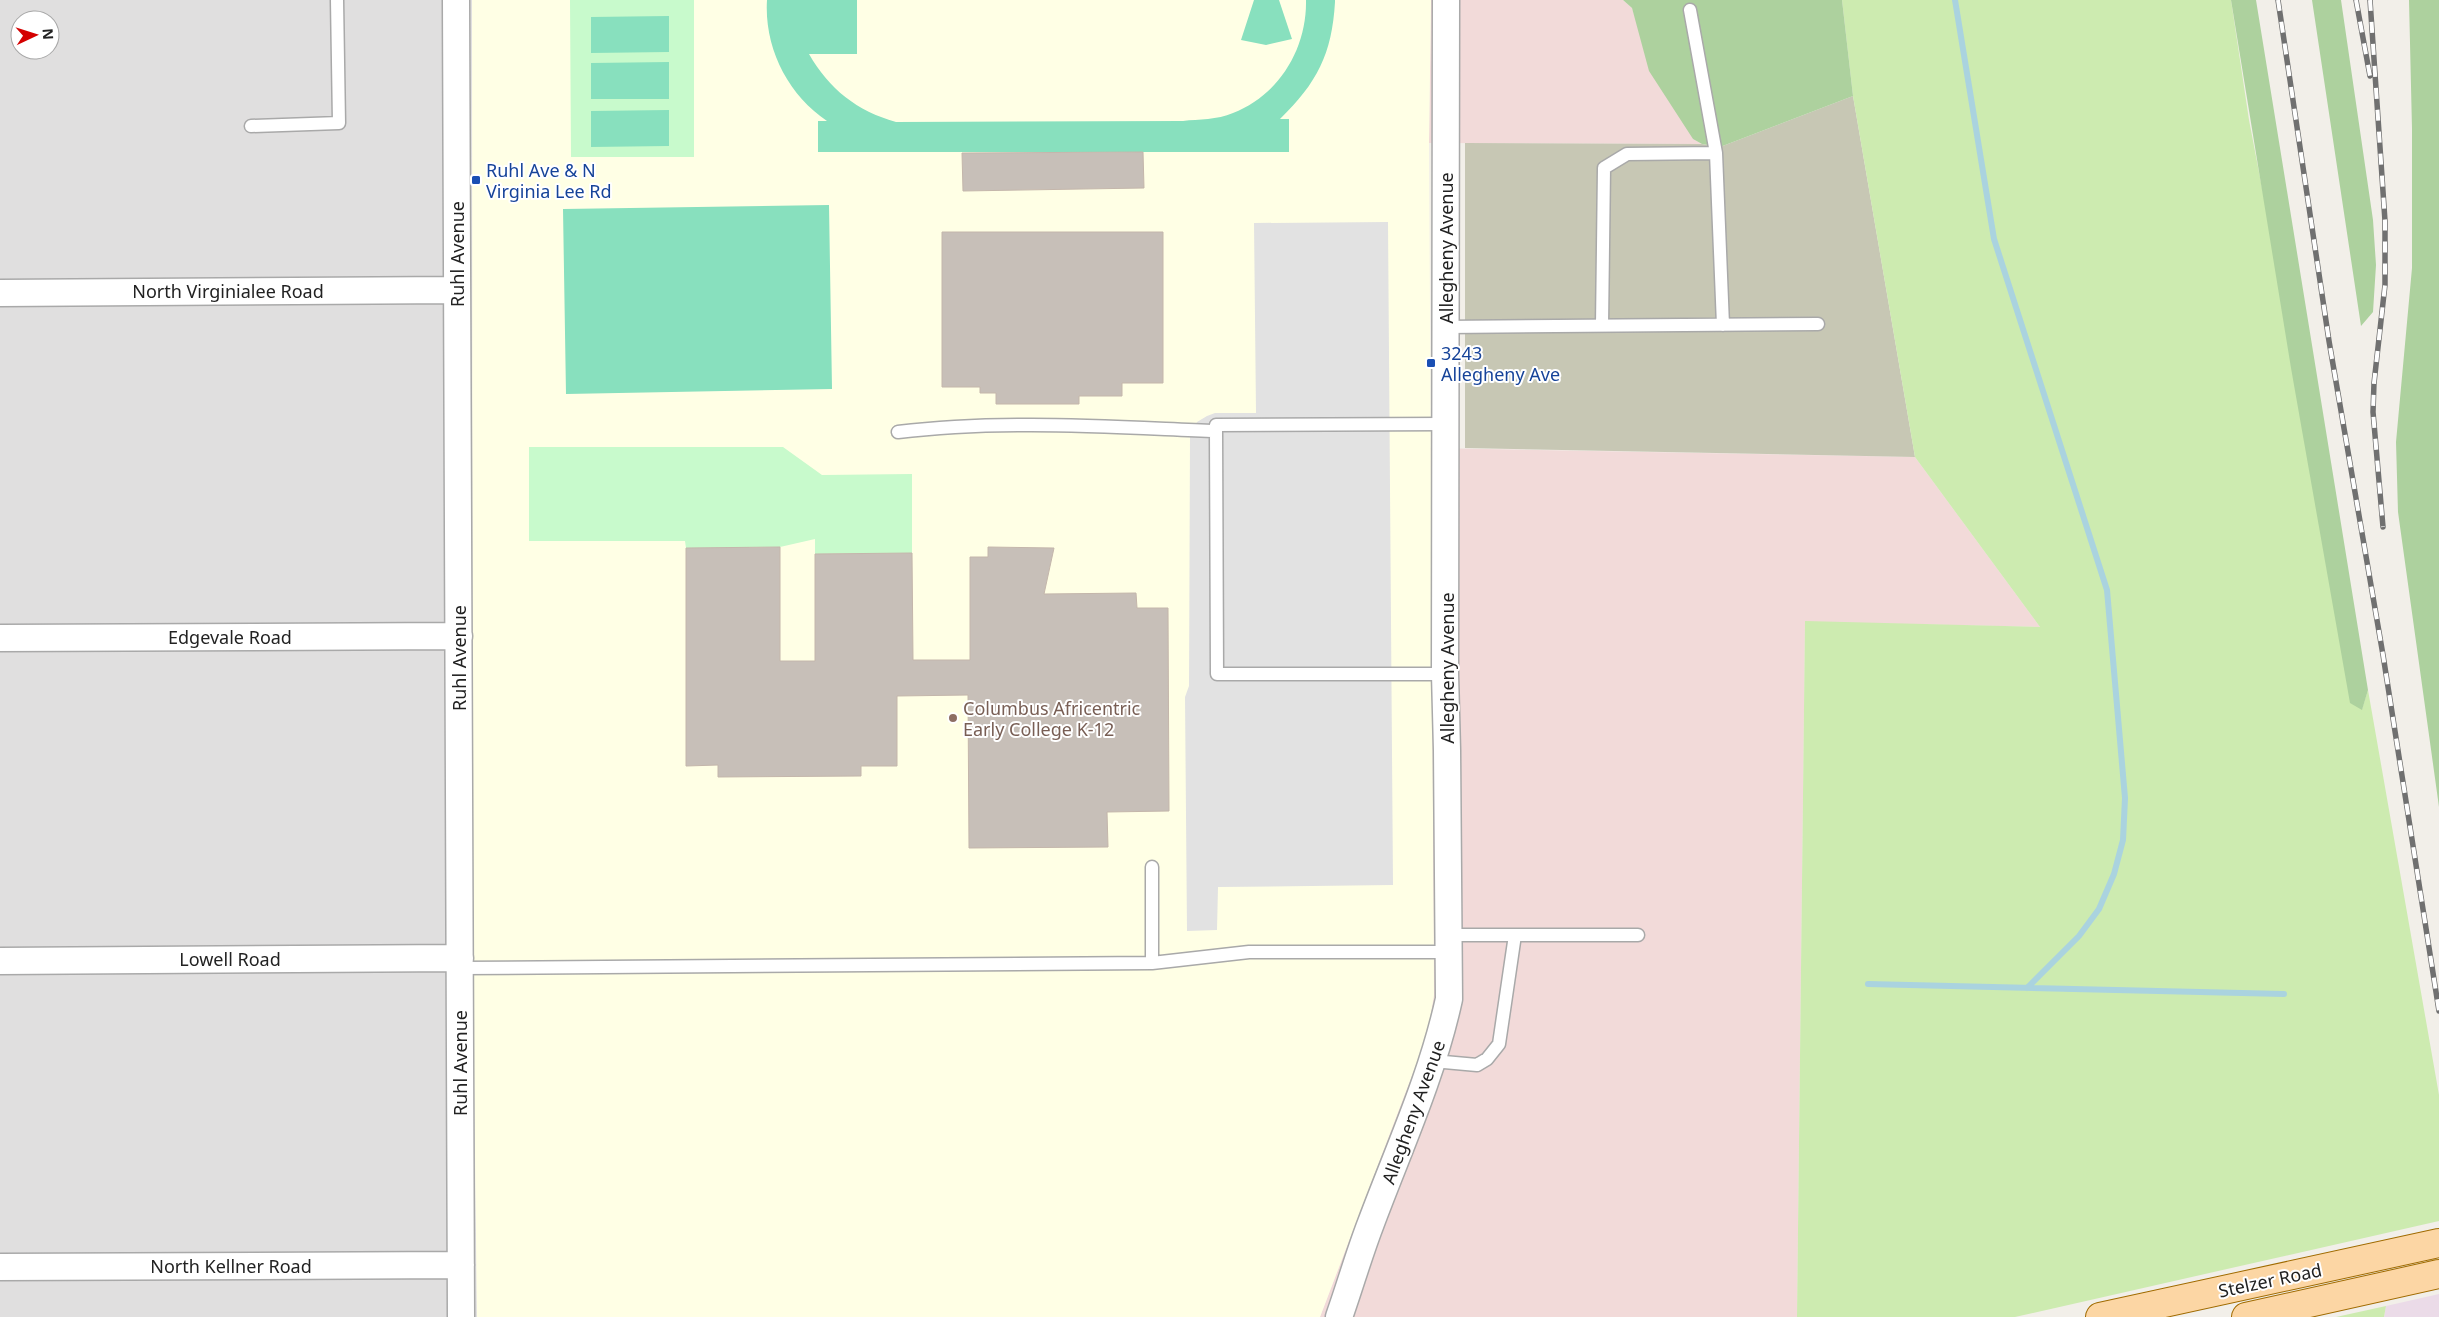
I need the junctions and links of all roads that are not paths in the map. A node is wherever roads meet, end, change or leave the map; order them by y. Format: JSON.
{"nodes":[{"id":1,"x":337,"y":0,"type":"edge"},
{"id":2,"x":456,"y":0,"type":"edge"},
{"id":3,"x":1446,"y":0,"type":"edge"},
{"id":4,"x":1690,"y":10,"type":"dead end"},
{"id":5,"x":251,"y":126,"type":"dead end"},
{"id":6,"x":1716,"y":153,"type":"junction"},
{"id":7,"x":457,"y":290,"type":"junction"},
{"id":8,"x":0,"y":293,"type":"edge"},
{"id":9,"x":1722,"y":324,"type":"junction"},
{"id":10,"x":1818,"y":324,"type":"dead end"},
{"id":11,"x":1602,"y":326,"type":"junction"},
{"id":12,"x":1446,"y":327,"type":"junction"},
{"id":13,"x":1446,"y":424,"type":"junction"},
{"id":14,"x":1216,"y":431,"type":"junction"},
{"id":15,"x":898,"y":432,"type":"dead end"},
{"id":16,"x":459,"y":636,"type":"junction"},
{"id":17,"x":0,"y":638,"type":"edge"},
{"id":18,"x":1445,"y":674,"type":"junction"},
{"id":19,"x":1152,"y":867,"type":"dead end"},
{"id":20,"x":1515,"y":935,"type":"junction"},
{"id":21,"x":1638,"y":935,"type":"dead end"},
{"id":22,"x":1447,"y":944,"type":"junction"},
{"id":23,"x":0,"y":960,"type":"edge"},
{"id":24,"x":460,"y":963,"type":"junction"},
{"id":25,"x":1152,"y":963,"type":"junction"},
{"id":26,"x":1433,"y":1061,"type":"junction"},
{"id":27,"x":2439,"y":1243,"type":"edge"},
{"id":28,"x":461,"y":1265,"type":"junction"},
{"id":29,"x":0,"y":1267,"type":"edge"},
{"id":30,"x":2439,"y":1274,"type":"edge"},
{"id":31,"x":461,"y":1317,"type":"edge"},
{"id":32,"x":1339,"y":1317,"type":"edge"},
{"id":33,"x":2100,"y":1317,"type":"edge"},
{"id":34,"x":2246,"y":1317,"type":"edge"}],
"edges":[{"from":1,"to":5,"type":"lane"},
{"from":2,"to":7,"type":"street","name":"Ruhl Avenue"},
{"from":3,"to":12,"type":"street","name":"Allegheny Avenue"},
{"from":4,"to":6,"type":"lane"},
{"from":6,"to":9,"type":"lane"},
{"from":6,"to":11,"type":"lane"},
{"from":7,"to":8,"type":"street","name":"North Virginialee Road"},
{"from":7,"to":16,"type":"street","name":"Ruhl Avenue"},
{"from":9,"to":10,"type":"lane"},
{"from":9,"to":11,"type":"lane"},
{"from":11,"to":12,"type":"lane"},
{"from":12,"to":13,"type":"street","name":"Allegheny Avenue"},
{"from":13,"to":14,"type":"lane"},
{"from":13,"to":18,"type":"street","name":"Allegheny Avenue"},
{"from":14,"to":15,"type":"lane"},
{"from":14,"to":18,"type":"lane"},
{"from":16,"to":17,"type":"street","name":"Edgevale Road"},
{"from":16,"to":24,"type":"street","name":"Ruhl Avenue"},
{"from":18,"to":22,"type":"street","name":"Allegheny Avenue"},
{"from":19,"to":25,"type":"lane"},
{"from":20,"to":21,"type":"lane"},
{"from":20,"to":22,"type":"lane"},
{"from":20,"to":26,"type":"lane"},
{"from":22,"to":25,"type":"lane"},
{"from":22,"to":26,"type":"street","name":"Allegheny Avenue"},
{"from":23,"to":24,"type":"street","name":"Lowell Road"},
{"from":24,"to":25,"type":"lane"},
{"from":24,"to":28,"type":"street","name":"Ruhl Avenue"},
{"from":26,"to":32,"type":"street","name":"Allegheny Avenue"},
{"from":27,"to":33,"type":"main road","name":"Stelzer Road"},
{"from":28,"to":29,"type":"street","name":"North Kellner Road"},
{"from":28,"to":31,"type":"street","name":"Ruhl Avenue"},
{"from":30,"to":34,"type":"main road","name":"Stelzer Road"}]}
